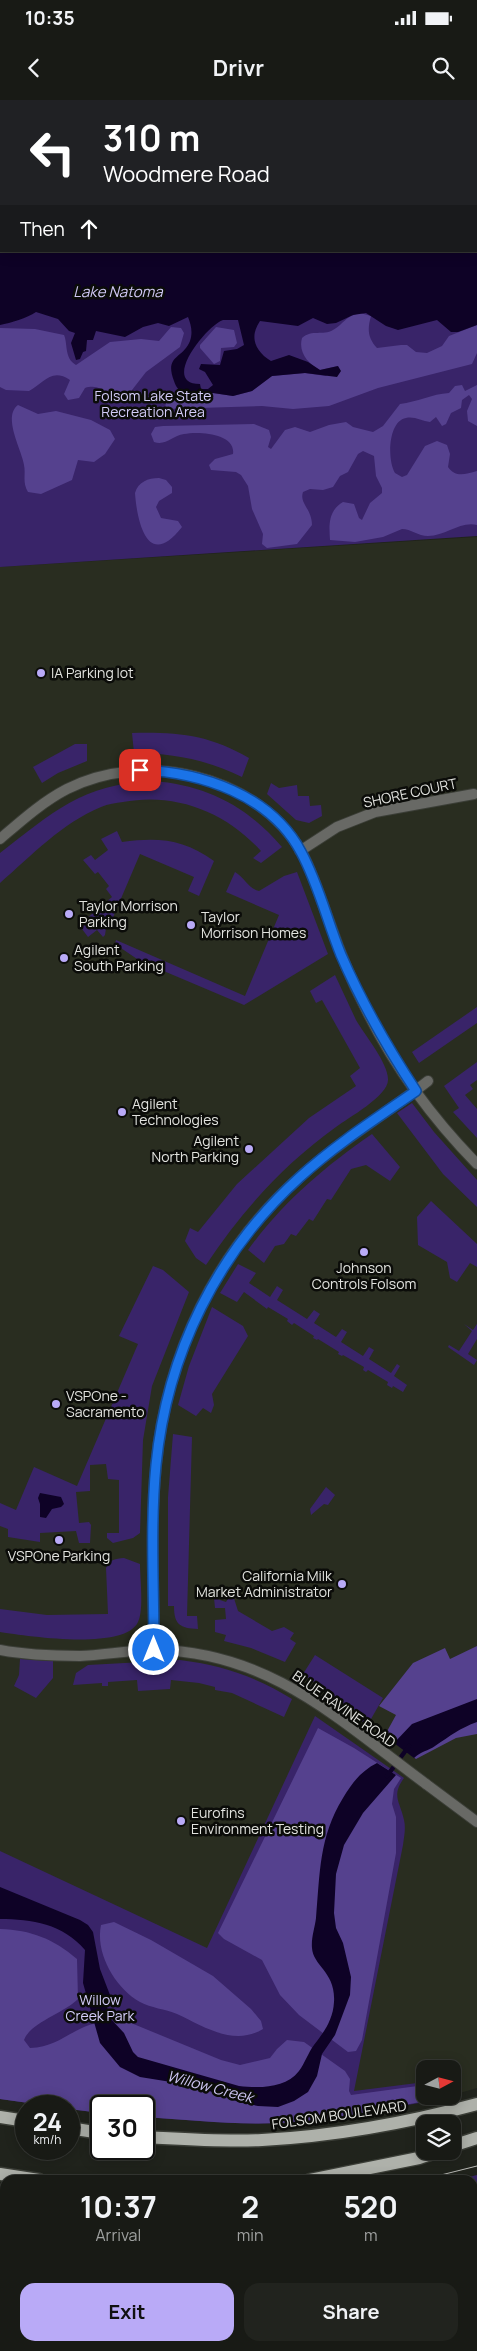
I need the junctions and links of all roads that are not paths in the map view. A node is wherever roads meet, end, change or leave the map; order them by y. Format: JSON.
{"nodes":[{"id":1,"x":474,"y":794,"type":"dead end"},
{"id":2,"x":0,"y":839,"type":"edge"},
{"id":3,"x":300,"y":851,"type":"junction"},
{"id":4,"x":428,"y":1082,"type":"dead end"},
{"id":5,"x":416,"y":1091,"type":"junction"},
{"id":6,"x":477,"y":1164,"type":"edge"},
{"id":7,"x":0,"y":1650,"type":"edge"},
{"id":8,"x":154,"y":1650,"type":"junction"},
{"id":9,"x":477,"y":1822,"type":"edge"},
{"id":10,"x":477,"y":2104,"type":"edge"},
{"id":11,"x":0,"y":2117,"type":"edge"},
{"id":12,"x":15,"y":2119,"type":"edge"},
{"id":13,"x":155,"y":2137,"type":"edge"},
{"id":14,"x":477,"y":2138,"type":"edge"},
{"id":15,"x":461,"y":2143,"type":"edge"},
{"id":16,"x":416,"y":2158,"type":"edge"},
{"id":17,"x":335,"y":2175,"type":"edge"},
{"id":18,"x":70,"y":2351,"type":"edge"},
{"id":19,"x":96,"y":2351,"type":"edge"}],
"edges":[{"from":1,"to":3,"type":"street","name":"SHORE COURT"},
{"from":2,"to":3,"type":"street"},
{"from":3,"to":5,"type":"street"},
{"from":4,"to":5,"type":"street"},
{"from":5,"to":6,"type":"street"},
{"from":5,"to":8,"type":"street"},
{"from":7,"to":8,"type":"street","name":"BLUE RAVINE ROAD"},
{"from":8,"to":9,"type":"street","name":"BLUE RAVINE ROAD"},
{"from":10,"to":13,"type":"main road","name":"FOLSOM BOULEVARD"},
{"from":11,"to":12,"type":"main road"},
{"from":14,"to":15,"type":"main road"},
{"from":16,"to":17,"type":"main road"},
{"from":18,"to":19,"type":"street"}]}
